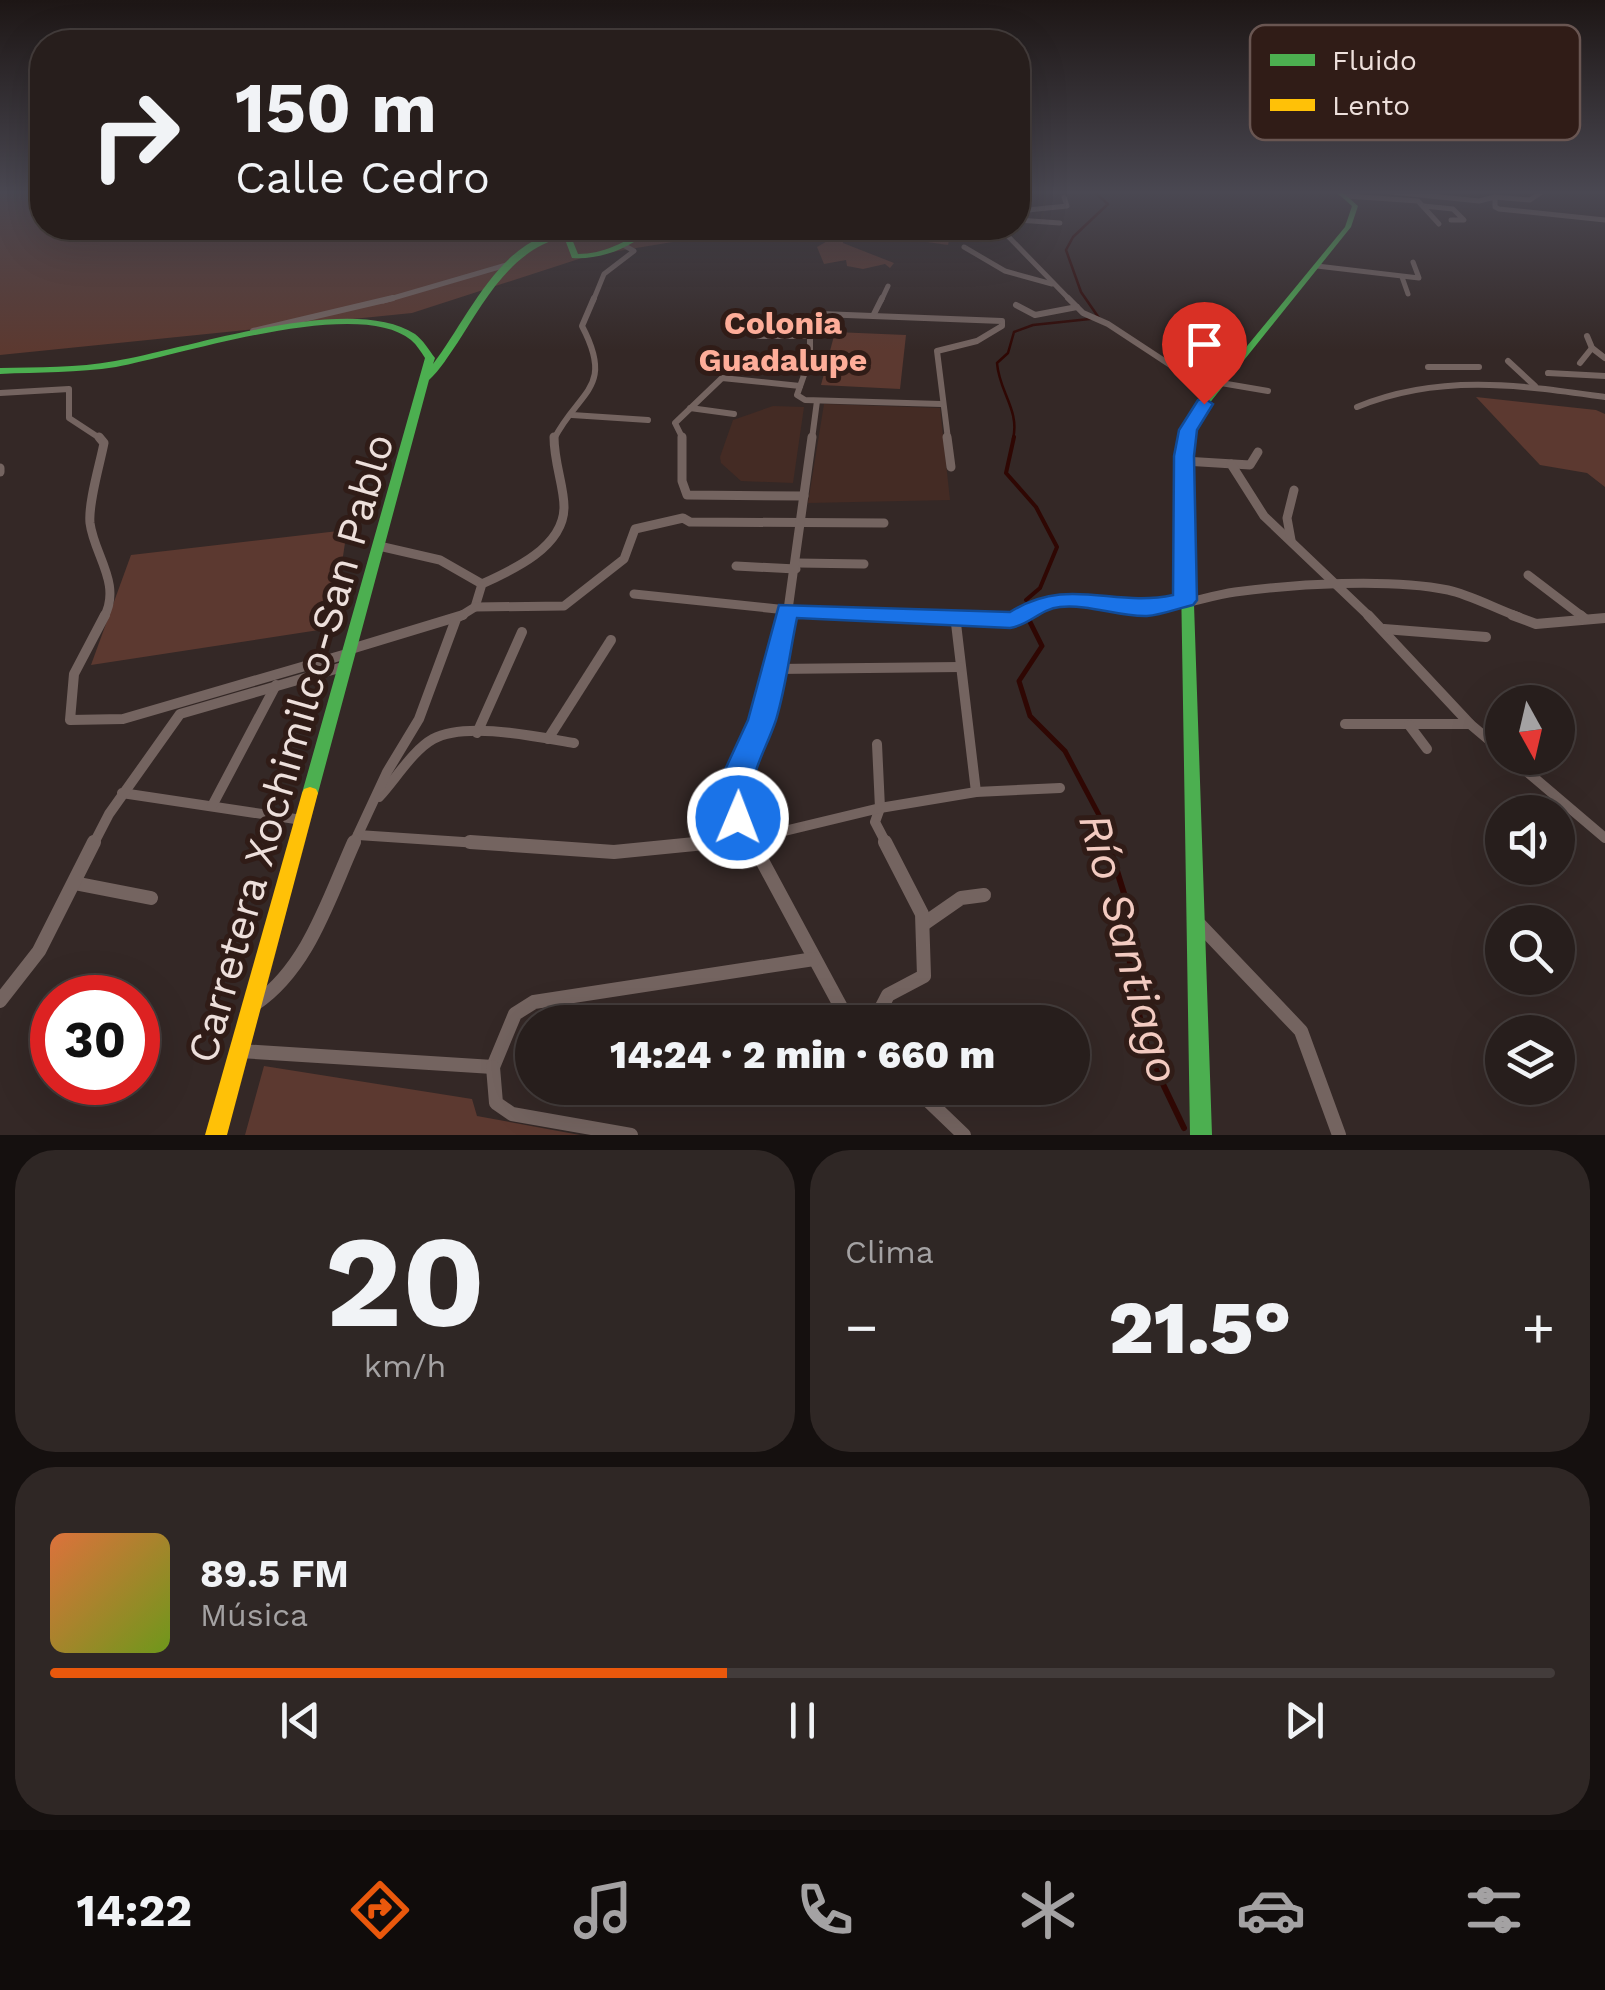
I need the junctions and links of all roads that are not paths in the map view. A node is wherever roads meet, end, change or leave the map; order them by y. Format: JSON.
{"nodes":[{"id":1,"x":530,"y":244,"type":"edge"},
{"id":2,"x":569,"y":244,"type":"edge"},
{"id":3,"x":627,"y":244,"type":"edge"},
{"id":4,"x":1015,"y":244,"type":"edge"},
{"id":5,"x":1333,"y":244,"type":"edge"},
{"id":6,"x":624,"y":246,"type":"junction"},
{"id":7,"x":964,"y":246,"type":"dead end"},
{"id":8,"x":1413,"y":262,"type":"dead end"},
{"id":9,"x":510,"y":264,"type":"junction"},
{"id":10,"x":1317,"y":266,"type":"junction"},
{"id":11,"x":1402,"y":277,"type":"junction"},
{"id":12,"x":1054,"y":285,"type":"junction"},
{"id":13,"x":888,"y":286,"type":"dead end"},
{"id":14,"x":1408,"y":294,"type":"dead end"},
{"id":15,"x":1016,"y":305,"type":"dead end"},
{"id":16,"x":1077,"y":307,"type":"junction"},
{"id":17,"x":821,"y":314,"type":"joint"},
{"id":18,"x":874,"y":314,"type":"junction"},
{"id":19,"x":1093,"y":319,"type":"joint"},
{"id":20,"x":253,"y":331,"type":"junction"},
{"id":21,"x":756,"y":336,"type":"dead end"},
{"id":22,"x":808,"y":336,"type":"junction"},
{"id":23,"x":1587,"y":336,"type":"dead end"},
{"id":24,"x":1592,"y":348,"type":"junction"},
{"id":25,"x":732,"y":355,"type":"dead end"},
{"id":26,"x":810,"y":358,"type":"junction"},
{"id":27,"x":1605,"y":358,"type":"edge"},
{"id":28,"x":1508,"y":361,"type":"dead end"},
{"id":29,"x":1580,"y":364,"type":"dead end"},
{"id":30,"x":1428,"y":367,"type":"dead end"},
{"id":31,"x":1479,"y":367,"type":"dead end"},
{"id":32,"x":1455,"y":368,"type":"junction"},
{"id":33,"x":3,"y":371,"type":"edge"},
{"id":34,"x":1548,"y":373,"type":"dead end"},
{"id":35,"x":1605,"y":376,"type":"edge"},
{"id":36,"x":426,"y":379,"type":"junction"},
{"id":37,"x":1472,"y":384,"type":"junction"},
{"id":38,"x":800,"y":386,"type":"junction"},
{"id":39,"x":1217,"y":388,"type":"junction"},
{"id":40,"x":1537,"y":388,"type":"junction"},
{"id":41,"x":70,"y":389,"type":"joint"},
{"id":42,"x":1268,"y":391,"type":"dead end"},
{"id":43,"x":0,"y":393,"type":"edge"},
{"id":44,"x":1605,"y":397,"type":"edge"},
{"id":45,"x":817,"y":401,"type":"junction"},
{"id":46,"x":941,"y":404,"type":"junction"},
{"id":47,"x":1358,"y":407,"type":"dead end"},
{"id":48,"x":690,"y":408,"type":"junction"},
{"id":49,"x":734,"y":414,"type":"dead end"},
{"id":50,"x":572,"y":415,"type":"junction"},
{"id":51,"x":648,"y":420,"type":"dead end"},
{"id":52,"x":1258,"y":452,"type":"dead end"},
{"id":53,"x":1184,"y":461,"type":"junction"},
{"id":54,"x":1231,"y":464,"type":"junction"},
{"id":55,"x":951,"y":467,"type":"dead end"},
{"id":56,"x":1294,"y":490,"type":"dead end"},
{"id":57,"x":804,"y":496,"type":"junction"},
{"id":58,"x":802,"y":521,"type":"junction"},
{"id":59,"x":884,"y":523,"type":"dead end"},
{"id":60,"x":1290,"y":540,"type":"junction"},
{"id":61,"x":380,"y":546,"type":"junction"},
{"id":62,"x":864,"y":564,"type":"dead end"},
{"id":63,"x":736,"y":566,"type":"dead end"},
{"id":64,"x":797,"y":566,"type":"junction"},
{"id":65,"x":1528,"y":575,"type":"dead end"},
{"id":66,"x":1338,"y":583,"type":"junction"},
{"id":67,"x":482,"y":584,"type":"junction"},
{"id":68,"x":634,"y":594,"type":"dead end"},
{"id":69,"x":1185,"y":600,"type":"junction"},
{"id":70,"x":474,"y":607,"type":"junction"},
{"id":71,"x":787,"y":610,"type":"junction"},
{"id":72,"x":955,"y":614,"type":"junction"},
{"id":73,"x":1605,"y":618,"type":"edge"},
{"id":74,"x":456,"y":619,"type":"junction"},
{"id":75,"x":1585,"y":619,"type":"junction"},
{"id":76,"x":1383,"y":629,"type":"junction"},
{"id":77,"x":522,"y":632,"type":"dead end"},
{"id":78,"x":1486,"y":637,"type":"dead end"},
{"id":79,"x":611,"y":640,"type":"dead end"},
{"id":80,"x":349,"y":656,"type":"junction"},
{"id":81,"x":960,"y":667,"type":"junction"},
{"id":82,"x":776,"y":669,"type":"junction"},
{"id":83,"x":277,"y":684,"type":"junction"},
{"id":84,"x":86,"y":722,"type":"joint"},
{"id":85,"x":1345,"y":724,"type":"dead end"},
{"id":86,"x":1470,"y":724,"type":"junction"},
{"id":87,"x":1409,"y":725,"type":"junction"},
{"id":88,"x":476,"y":733,"type":"junction"},
{"id":89,"x":1485,"y":737,"type":"edge"},
{"id":90,"x":548,"y":738,"type":"junction"},
{"id":91,"x":574,"y":743,"type":"dead end"},
{"id":92,"x":876,"y":744,"type":"dead end"},
{"id":93,"x":1427,"y":749,"type":"dead end"},
{"id":94,"x":1530,"y":775,"type":"edge"},
{"id":95,"x":1060,"y":788,"type":"dead end"},
{"id":96,"x":976,"y":792,"type":"junction"},
{"id":97,"x":122,"y":794,"type":"junction"},
{"id":98,"x":212,"y":806,"type":"junction"},
{"id":99,"x":370,"y":807,"type":"junction"},
{"id":100,"x":880,"y":808,"type":"junction"},
{"id":101,"x":302,"y":820,"type":"junction"},
{"id":102,"x":358,"y":836,"type":"junction"},
{"id":103,"x":1605,"y":838,"type":"edge"},
{"id":104,"x":751,"y":840,"type":"junction"},
{"id":105,"x":74,"y":883,"type":"junction"},
{"id":106,"x":984,"y":895,"type":"dead end"},
{"id":107,"x":150,"y":898,"type":"dead end"},
{"id":108,"x":1195,"y":920,"type":"junction"},
{"id":109,"x":925,"y":923,"type":"junction"},
{"id":110,"x":814,"y":959,"type":"junction"},
{"id":111,"x":0,"y":1001,"type":"edge"},
{"id":112,"x":840,"y":1005,"type":"edge"},
{"id":113,"x":883,"y":1005,"type":"edge"},
{"id":114,"x":252,"y":1006,"type":"junction"},
{"id":115,"x":239,"y":1050,"type":"junction"},
{"id":116,"x":493,"y":1067,"type":"junction"},
{"id":117,"x":933,"y":1105,"type":"edge"},
{"id":118,"x":216,"y":1135,"type":"edge"},
{"id":119,"x":630,"y":1135,"type":"edge"},
{"id":120,"x":964,"y":1135,"type":"edge"},
{"id":121,"x":1201,"y":1135,"type":"edge"},
{"id":122,"x":1339,"y":1135,"type":"edge"}],
"edges":[{"from":1,"to":9,"type":"street"},
{"from":2,"to":6,"type":"street"},
{"from":3,"to":6,"type":"street"},
{"from":4,"to":12,"type":"street"},
{"from":5,"to":10,"type":"street"},
{"from":6,"to":50,"type":"street"},
{"from":7,"to":12,"type":"street"},
{"from":8,"to":11,"type":"street"},
{"from":9,"to":20,"type":"street"},
{"from":9,"to":36,"type":"street"},
{"from":10,"to":11,"type":"street"},
{"from":10,"to":39,"type":"street"},
{"from":11,"to":14,"type":"street"},
{"from":12,"to":16,"type":"street"},
{"from":13,"to":18,"type":"street"},
{"from":15,"to":16,"type":"street"},
{"from":16,"to":19,"type":"street"},
{"from":17,"to":18,"type":"street"},
{"from":17,"to":22,"type":"street"},
{"from":18,"to":46,"type":"street"},
{"from":19,"to":39,"type":"street"},
{"from":20,"to":33,"type":"street"},
{"from":20,"to":36,"type":"street"},
{"from":21,"to":22,"type":"street"},
{"from":22,"to":26,"type":"street"},
{"from":23,"to":24,"type":"street"},
{"from":24,"to":27,"type":"street"},
{"from":24,"to":29,"type":"street"},
{"from":25,"to":26,"type":"street"},
{"from":26,"to":38,"type":"street"},
{"from":28,"to":40,"type":"street"},
{"from":30,"to":32,"type":"street"},
{"from":31,"to":32,"type":"street"},
{"from":32,"to":37,"type":"street"},
{"from":34,"to":35,"type":"street"},
{"from":36,"to":61,"type":"street","name":"Carretera Xochimilco-San Pablo"},
{"from":37,"to":40,"type":"street"},
{"from":37,"to":47,"type":"street"},
{"from":38,"to":45,"type":"street"},
{"from":38,"to":48,"type":"street"},
{"from":39,"to":42,"type":"street"},
{"from":39,"to":53,"type":"street"},
{"from":40,"to":44,"type":"street"},
{"from":41,"to":43,"type":"street"},
{"from":41,"to":84,"type":"street"},
{"from":45,"to":46,"type":"street"},
{"from":45,"to":57,"type":"street"},
{"from":46,"to":55,"type":"street"},
{"from":48,"to":49,"type":"street"},
{"from":48,"to":57,"type":"street"},
{"from":50,"to":51,"type":"street"},
{"from":50,"to":67,"type":"street"},
{"from":52,"to":54,"type":"street"},
{"from":53,"to":54,"type":"street"},
{"from":53,"to":69,"type":"street"},
{"from":54,"to":60,"type":"street"},
{"from":56,"to":60,"type":"street"},
{"from":57,"to":58,"type":"street"},
{"from":58,"to":59,"type":"street"},
{"from":58,"to":64,"type":"street"},
{"from":58,"to":70,"type":"street"},
{"from":60,"to":66,"type":"street"},
{"from":61,"to":67,"type":"street"},
{"from":61,"to":80,"type":"street","name":"Carretera Xochimilco-San Pablo"},
{"from":62,"to":64,"type":"street"},
{"from":63,"to":64,"type":"street"},
{"from":64,"to":71,"type":"street"},
{"from":65,"to":75,"type":"street"},
{"from":66,"to":69,"type":"street"},
{"from":66,"to":75,"type":"street"},
{"from":66,"to":76,"type":"street"},
{"from":67,"to":70,"type":"street"},
{"from":68,"to":71,"type":"street"},
{"from":69,"to":72,"type":"street"},
{"from":69,"to":108,"type":"street"},
{"from":70,"to":74,"type":"street"},
{"from":71,"to":72,"type":"street"},
{"from":71,"to":82,"type":"street"},
{"from":72,"to":81,"type":"street"},
{"from":73,"to":75,"type":"street"},
{"from":74,"to":80,"type":"street"},
{"from":74,"to":99,"type":"street"},
{"from":76,"to":78,"type":"street"},
{"from":76,"to":86,"type":"street"},
{"from":77,"to":88,"type":"street"},
{"from":79,"to":90,"type":"street"},
{"from":80,"to":83,"type":"street"},
{"from":80,"to":84,"type":"street"},
{"from":80,"to":101,"type":"street","name":"Carretera Xochimilco-San Pablo"},
{"from":81,"to":82,"type":"street"},
{"from":81,"to":96,"type":"street"},
{"from":82,"to":104,"type":"street"},
{"from":83,"to":97,"type":"street"},
{"from":83,"to":98,"type":"street"},
{"from":85,"to":87,"type":"street"},
{"from":86,"to":87,"type":"street"},
{"from":86,"to":89,"type":"street"},
{"from":87,"to":93,"type":"street"},
{"from":88,"to":90,"type":"street"},
{"from":88,"to":99,"type":"street"},
{"from":90,"to":91,"type":"street"},
{"from":92,"to":100,"type":"street"},
{"from":94,"to":103,"type":"street"},
{"from":95,"to":96,"type":"street"},
{"from":96,"to":100,"type":"street"},
{"from":97,"to":98,"type":"street"},
{"from":97,"to":105,"type":"street"},
{"from":98,"to":101,"type":"street"},
{"from":99,"to":102,"type":"street"},
{"from":100,"to":104,"type":"street"},
{"from":100,"to":109,"type":"street"},
{"from":101,"to":114,"type":"street","name":"Carretera Xochimilco-San Pablo"},
{"from":102,"to":104,"type":"street"},
{"from":102,"to":114,"type":"street"},
{"from":104,"to":110,"type":"street"},
{"from":105,"to":107,"type":"street"},
{"from":105,"to":111,"type":"street"},
{"from":106,"to":109,"type":"street"},
{"from":108,"to":121,"type":"street"},
{"from":108,"to":122,"type":"street"},
{"from":109,"to":113,"type":"street"},
{"from":110,"to":112,"type":"street"},
{"from":110,"to":116,"type":"street"},
{"from":114,"to":115,"type":"street","name":"Carretera Xochimilco-San Pablo"},
{"from":115,"to":116,"type":"street"},
{"from":115,"to":118,"type":"street","name":"Carretera Xochimilco-San Pablo"},
{"from":116,"to":119,"type":"street"},
{"from":117,"to":120,"type":"street"}]}
